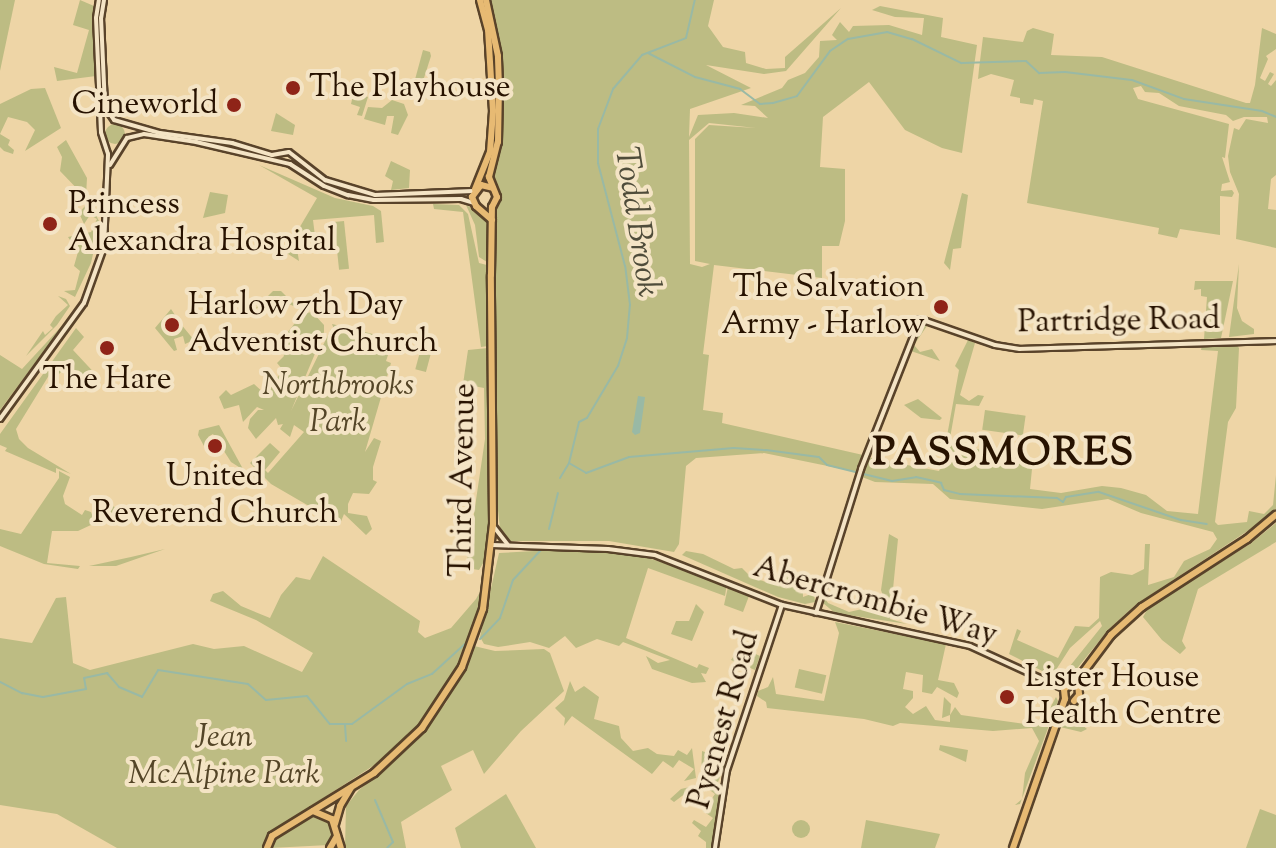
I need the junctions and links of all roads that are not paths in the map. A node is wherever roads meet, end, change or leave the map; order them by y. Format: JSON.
{"nodes":[{"id":1,"x":102,"y":0,"type":"edge"},
{"id":2,"x":483,"y":0,"type":"edge"},
{"id":3,"x":114,"y":120,"type":"junction"},
{"id":4,"x":125,"y":125,"type":"junction"},
{"id":5,"x":103,"y":127,"type":"junction"},
{"id":6,"x":127,"y":138,"type":"junction"},
{"id":7,"x":107,"y":145,"type":"junction"},
{"id":8,"x":119,"y":146,"type":"junction"},
{"id":9,"x":294,"y":157,"type":"junction"},
{"id":10,"x":290,"y":164,"type":"junction"},
{"id":11,"x":108,"y":171,"type":"junction"},
{"id":12,"x":493,"y":188,"type":"junction"},
{"id":13,"x":474,"y":190,"type":"junction"},
{"id":14,"x":384,"y":197,"type":"junction"},
{"id":15,"x":474,"y":203,"type":"junction"},
{"id":16,"x":492,"y":207,"type":"junction"},
{"id":17,"x":484,"y":209,"type":"junction"},
{"id":18,"x":492,"y":220,"type":"junction"},
{"id":19,"x":1276,"y":341,"type":"edge"},
{"id":20,"x":0,"y":419,"type":"edge"},
{"id":21,"x":1276,"y":515,"type":"edge"},
{"id":22,"x":493,"y":524,"type":"junction"},
{"id":23,"x":492,"y":545,"type":"junction"},
{"id":24,"x":508,"y":545,"type":"junction"},
{"id":25,"x":782,"y":605,"type":"junction"},
{"id":26,"x":816,"y":613,"type":"junction"},
{"id":27,"x":1074,"y":687,"type":"junction"},
{"id":28,"x":1064,"y":694,"type":"junction"},
{"id":29,"x":1074,"y":701,"type":"junction"},
{"id":30,"x":1062,"y":707,"type":"junction"},
{"id":31,"x":351,"y":788,"type":"junction"},
{"id":32,"x":310,"y":811,"type":"junction"},
{"id":33,"x":335,"y":824,"type":"junction"},
{"id":34,"x":337,"y":836,"type":"junction"},
{"id":35,"x":267,"y":848,"type":"edge"},
{"id":36,"x":330,"y":848,"type":"edge"},
{"id":37,"x":341,"y":848,"type":"edge"},
{"id":38,"x":715,"y":848,"type":"edge"},
{"id":39,"x":1013,"y":848,"type":"edge"}],
"edges":[{"from":1,"to":3,"type":"street"},
{"from":1,"to":5,"type":"street"},
{"from":2,"to":12,"type":"main road"},
{"from":2,"to":13,"type":"main road"},
{"from":3,"to":4,"type":"street"},
{"from":3,"to":5,"type":"street"},
{"from":4,"to":6,"type":"street"},
{"from":4,"to":9,"type":"street"},
{"from":5,"to":7,"type":"street"},
{"from":6,"to":8,"type":"street"},
{"from":6,"to":10,"type":"street"},
{"from":7,"to":8,"type":"street"},
{"from":7,"to":11,"type":"street"},
{"from":8,"to":11,"type":"street"},
{"from":9,"to":10,"type":"street"},
{"from":9,"to":14,"type":"street"},
{"from":10,"to":14,"type":"street"},
{"from":11,"to":20,"type":"street"},
{"from":12,"to":13,"type":"main road"},
{"from":12,"to":16,"type":"main road"},
{"from":13,"to":14,"type":"street"},
{"from":13,"to":15,"type":"main road"},
{"from":14,"to":15,"type":"street"},
{"from":15,"to":17,"type":"main road"},
{"from":16,"to":17,"type":"main road"},
{"from":16,"to":18,"type":"main road","name":"Third Avenue"},
{"from":17,"to":18,"type":"main road"},
{"from":18,"to":22,"type":"main road","name":"Third Avenue"},
{"from":19,"to":26,"type":"street","name":"Partridge Road"},
{"from":21,"to":27,"type":"main road"},
{"from":22,"to":23,"type":"main road","name":"Third Avenue"},
{"from":22,"to":24,"type":"street"},
{"from":23,"to":24,"type":"street","name":"Abercrombie Way"},
{"from":23,"to":31,"type":"main road","name":"Third Avenue"},
{"from":24,"to":25,"type":"street","name":"Abercrombie Way"},
{"from":25,"to":26,"type":"street","name":"Abercrombie Way"},
{"from":25,"to":38,"type":"street","name":"Pyenest Road"},
{"from":26,"to":28,"type":"street","name":"Abercrombie Way"},
{"from":27,"to":28,"type":"main road"},
{"from":27,"to":29,"type":"main road"},
{"from":28,"to":29,"type":"main road"},
{"from":28,"to":30,"type":"main road"},
{"from":29,"to":30,"type":"main road"},
{"from":30,"to":39,"type":"main road"},
{"from":31,"to":32,"type":"main road","name":"Third Avenue"},
{"from":31,"to":33,"type":"main road","name":"Third Avenue"},
{"from":32,"to":33,"type":"main road"},
{"from":32,"to":35,"type":"main road","name":"Third Avenue"},
{"from":33,"to":34,"type":"main road"},
{"from":34,"to":36,"type":"main road"},
{"from":34,"to":37,"type":"main road"}]}
